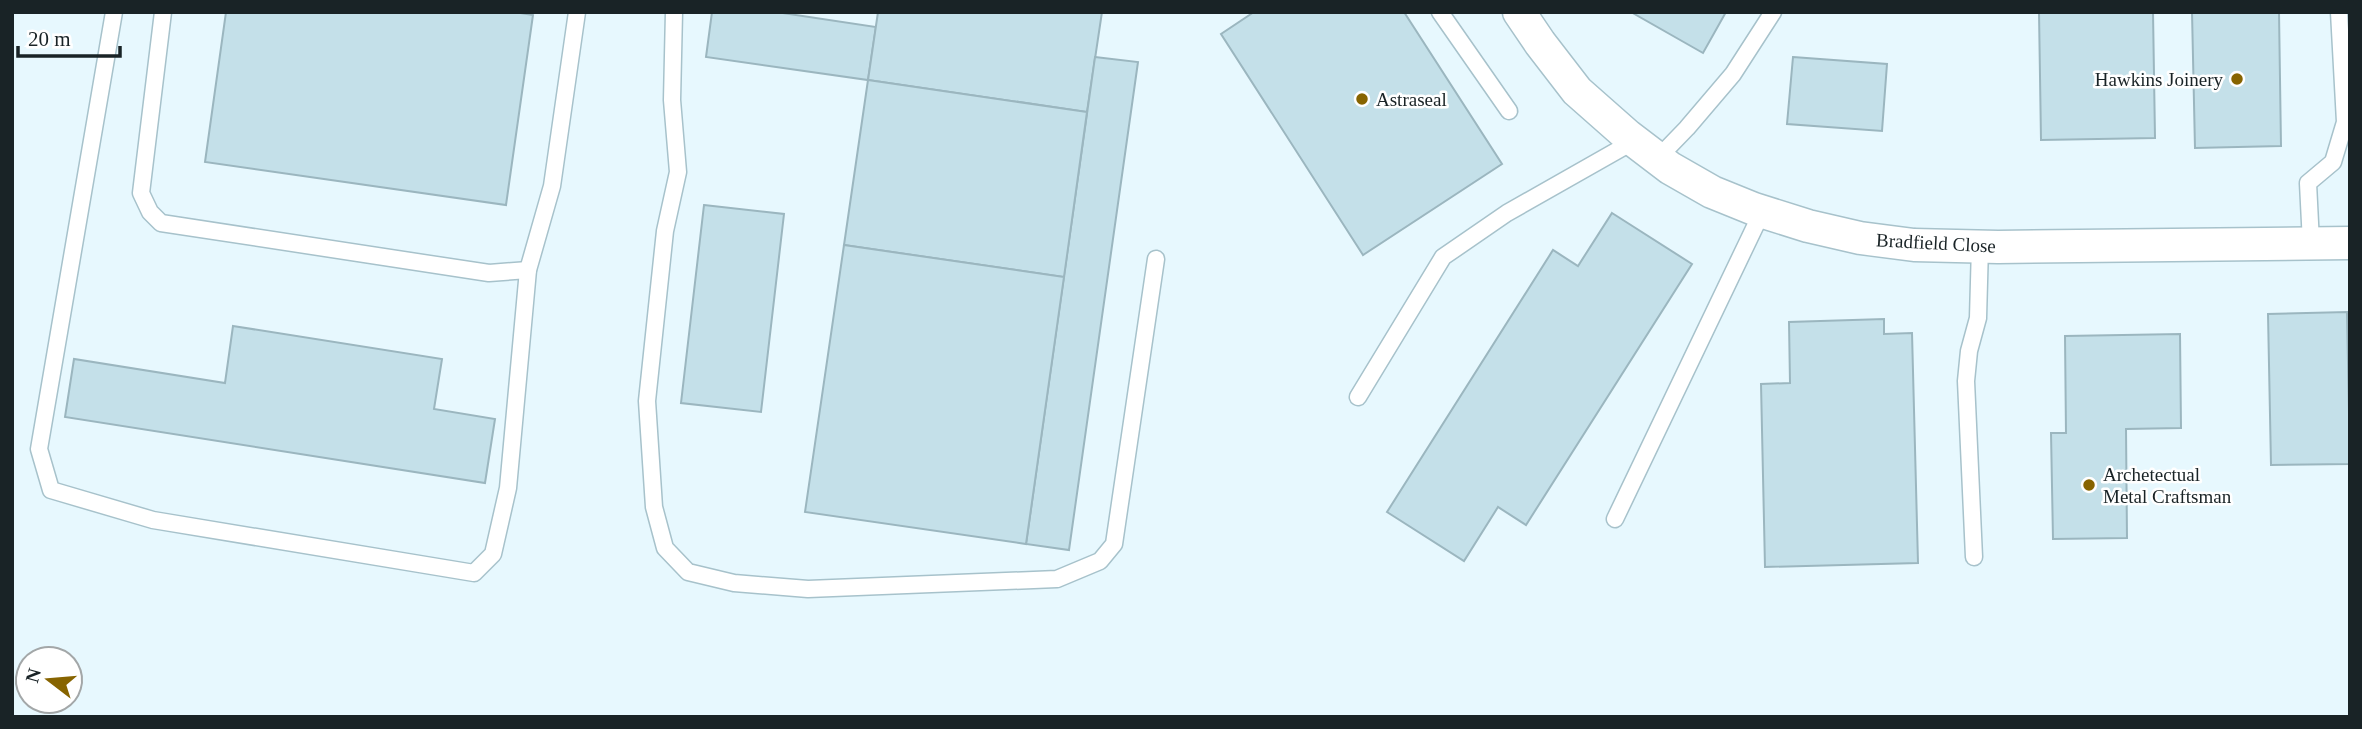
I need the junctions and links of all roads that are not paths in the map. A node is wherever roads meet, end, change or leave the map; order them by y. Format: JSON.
{"nodes":[{"id":1,"x":114,"y":12,"type":"edge"},
{"id":2,"x":163,"y":12,"type":"edge"},
{"id":3,"x":577,"y":12,"type":"edge"},
{"id":4,"x":674,"y":12,"type":"edge"},
{"id":5,"x":1440,"y":12,"type":"edge"},
{"id":6,"x":1519,"y":12,"type":"edge"},
{"id":7,"x":1773,"y":12,"type":"edge"},
{"id":8,"x":2339,"y":12,"type":"edge"},
{"id":9,"x":1509,"y":111,"type":"dead end"},
{"id":10,"x":1645,"y":150,"type":"junction"},
{"id":11,"x":1762,"y":212,"type":"junction"},
{"id":12,"x":2311,"y":243,"type":"junction"},
{"id":13,"x":2350,"y":243,"type":"edge"},
{"id":14,"x":1980,"y":246,"type":"junction"},
{"id":15,"x":1156,"y":259,"type":"dead end"},
{"id":16,"x":528,"y":270,"type":"junction"},
{"id":17,"x":1358,"y":397,"type":"dead end"},
{"id":18,"x":1615,"y":519,"type":"dead end"},
{"id":19,"x":1975,"y":557,"type":"dead end"}],
"edges":[{"from":1,"to":16,"type":"lane"},
{"from":2,"to":16,"type":"lane"},
{"from":3,"to":16,"type":"lane"},
{"from":4,"to":15,"type":"lane"},
{"from":5,"to":9,"type":"lane"},
{"from":6,"to":10,"type":"street","name":"Bradfield Close"},
{"from":7,"to":10,"type":"lane"},
{"from":8,"to":12,"type":"lane"},
{"from":10,"to":11,"type":"street","name":"Bradfield Close"},
{"from":10,"to":17,"type":"lane"},
{"from":11,"to":14,"type":"street","name":"Bradfield Close"},
{"from":11,"to":18,"type":"lane"},
{"from":12,"to":13,"type":"street","name":"Bradfield Close"},
{"from":12,"to":14,"type":"street","name":"Bradfield Close"},
{"from":14,"to":19,"type":"lane"}]}
